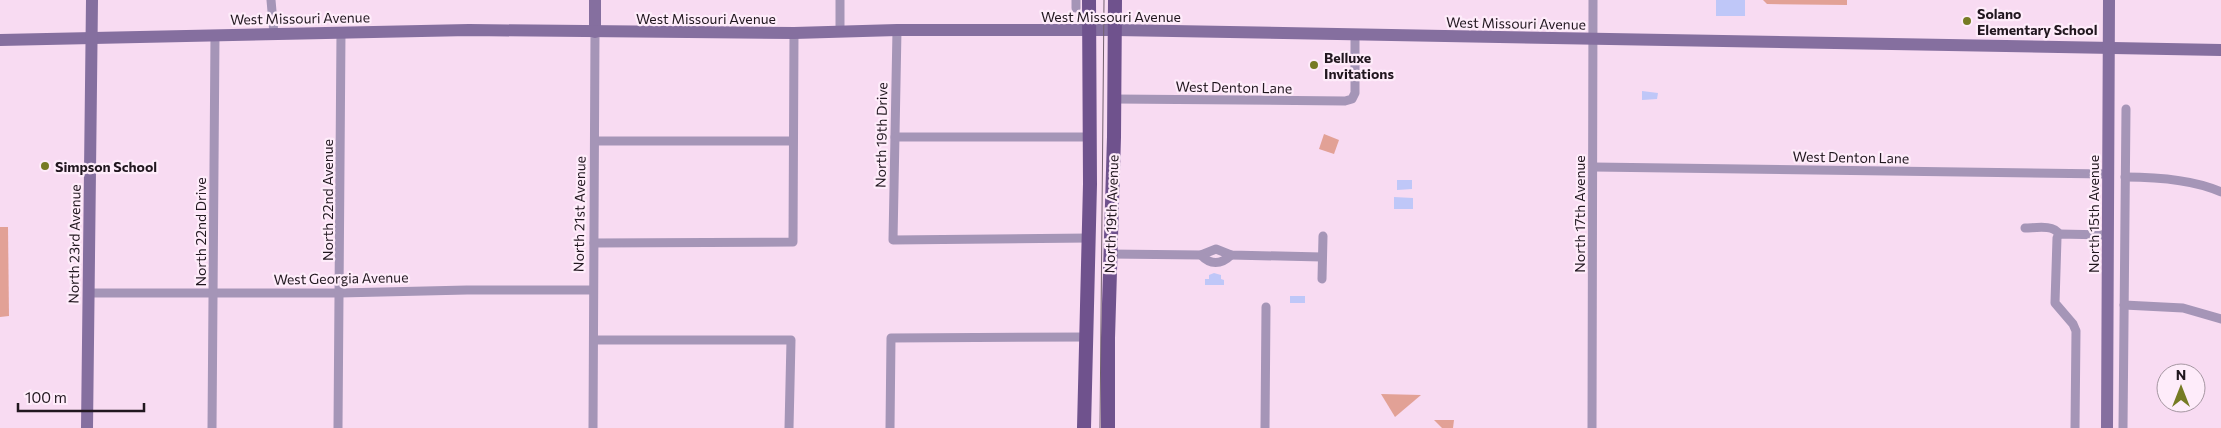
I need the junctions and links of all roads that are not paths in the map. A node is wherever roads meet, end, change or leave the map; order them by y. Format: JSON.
{"nodes":[{"id":1,"x":92,"y":0,"type":"edge"},
{"id":2,"x":272,"y":0,"type":"edge"},
{"id":3,"x":595,"y":0,"type":"edge"},
{"id":4,"x":840,"y":0,"type":"edge"},
{"id":5,"x":1089,"y":0,"type":"edge"},
{"id":6,"x":1115,"y":0,"type":"edge"},
{"id":7,"x":1593,"y":0,"type":"edge"},
{"id":8,"x":2109,"y":0,"type":"edge"},
{"id":9,"x":897,"y":30,"type":"junction"},
{"id":10,"x":1088,"y":30,"type":"junction"},
{"id":11,"x":1116,"y":30,"type":"junction"},
{"id":12,"x":341,"y":32,"type":"junction"},
{"id":13,"x":595,"y":32,"type":"junction"},
{"id":14,"x":840,"y":32,"type":"junction"},
{"id":15,"x":794,"y":33,"type":"junction"},
{"id":16,"x":274,"y":34,"type":"junction"},
{"id":17,"x":1355,"y":34,"type":"junction"},
{"id":18,"x":215,"y":35,"type":"junction"},
{"id":19,"x":91,"y":39,"type":"junction"},
{"id":20,"x":0,"y":40,"type":"edge"},
{"id":21,"x":1593,"y":40,"type":"junction"},
{"id":22,"x":2109,"y":48,"type":"junction"},
{"id":23,"x":2221,"y":50,"type":"edge"},
{"id":24,"x":1115,"y":99,"type":"junction"},
{"id":25,"x":2126,"y":110,"type":"dead end"},
{"id":26,"x":895,"y":137,"type":"junction"},
{"id":27,"x":1090,"y":137,"type":"junction"},
{"id":28,"x":595,"y":141,"type":"junction"},
{"id":29,"x":793,"y":141,"type":"junction"},
{"id":30,"x":1594,"y":167,"type":"junction"},
{"id":31,"x":2108,"y":174,"type":"junction"},
{"id":32,"x":2125,"y":177,"type":"junction"},
{"id":33,"x":2221,"y":192,"type":"edge"},
{"id":34,"x":2025,"y":228,"type":"dead end"},
{"id":35,"x":2059,"y":234,"type":"junction"},
{"id":36,"x":2108,"y":235,"type":"junction"},
{"id":37,"x":1323,"y":236,"type":"dead end"},
{"id":38,"x":1089,"y":238,"type":"junction"},
{"id":39,"x":594,"y":243,"type":"junction"},
{"id":40,"x":1109,"y":254,"type":"junction"},
{"id":41,"x":1201,"y":255,"type":"junction"},
{"id":42,"x":1231,"y":255,"type":"junction"},
{"id":43,"x":1322,"y":257,"type":"junction"},
{"id":44,"x":1322,"y":278,"type":"dead end"},
{"id":45,"x":593,"y":290,"type":"junction"},
{"id":46,"x":89,"y":293,"type":"junction"},
{"id":47,"x":213,"y":293,"type":"junction"},
{"id":48,"x":340,"y":293,"type":"junction"},
{"id":49,"x":2124,"y":305,"type":"junction"},
{"id":50,"x":1266,"y":308,"type":"dead end"},
{"id":51,"x":2221,"y":319,"type":"edge"},
{"id":52,"x":1087,"y":337,"type":"junction"},
{"id":53,"x":594,"y":340,"type":"junction"},
{"id":54,"x":87,"y":428,"type":"edge"},
{"id":55,"x":212,"y":428,"type":"edge"},
{"id":56,"x":338,"y":428,"type":"edge"},
{"id":57,"x":593,"y":428,"type":"edge"},
{"id":58,"x":789,"y":428,"type":"edge"},
{"id":59,"x":890,"y":428,"type":"edge"},
{"id":60,"x":1084,"y":428,"type":"edge"},
{"id":61,"x":1108,"y":428,"type":"edge"},
{"id":62,"x":1265,"y":428,"type":"edge"},
{"id":63,"x":1592,"y":428,"type":"edge"},
{"id":64,"x":2075,"y":428,"type":"edge"},
{"id":65,"x":2107,"y":428,"type":"edge"},
{"id":66,"x":2124,"y":428,"type":"edge"}],
"edges":[{"from":1,"to":19,"type":"street","name":"North 23rd Avenue"},
{"from":2,"to":16,"type":"street"},
{"from":3,"to":13,"type":"street","name":"North 21st Avenue"},
{"from":4,"to":14,"type":"street"},
{"from":5,"to":10,"type":"main road","name":"North 19th Avenue"},
{"from":6,"to":11,"type":"main road","name":"North 19th Avenue"},
{"from":7,"to":21,"type":"street","name":"North 17th Avenue"},
{"from":8,"to":22,"type":"street","name":"North 15th Avenue"},
{"from":9,"to":10,"type":"street","name":"West Missouri Avenue"},
{"from":9,"to":14,"type":"street","name":"West Missouri Avenue"},
{"from":9,"to":26,"type":"street","name":"North 19th Drive"},
{"from":10,"to":11,"type":"street","name":"West Missouri Avenue"},
{"from":10,"to":27,"type":"main road","name":"North 19th Avenue"},
{"from":11,"to":17,"type":"street","name":"West Missouri Avenue"},
{"from":11,"to":24,"type":"main road","name":"North 19th Avenue"},
{"from":12,"to":13,"type":"street","name":"West Missouri Avenue"},
{"from":12,"to":16,"type":"street","name":"West Missouri Avenue"},
{"from":12,"to":48,"type":"street","name":"North 22nd Avenue"},
{"from":13,"to":15,"type":"street","name":"West Missouri Avenue"},
{"from":13,"to":28,"type":"street","name":"North 21st Avenue"},
{"from":14,"to":15,"type":"street","name":"West Missouri Avenue"},
{"from":15,"to":29,"type":"street"},
{"from":16,"to":18,"type":"street","name":"West Missouri Avenue"},
{"from":17,"to":21,"type":"street","name":"West Missouri Avenue"},
{"from":17,"to":24,"type":"street","name":"West Denton Lane"},
{"from":18,"to":19,"type":"street","name":"West Missouri Avenue"},
{"from":18,"to":47,"type":"street","name":"North 22nd Drive"},
{"from":19,"to":20,"type":"street","name":"West Missouri Avenue"},
{"from":19,"to":46,"type":"street","name":"North 23rd Avenue"},
{"from":21,"to":22,"type":"street","name":"West Missouri Avenue"},
{"from":21,"to":30,"type":"street","name":"North 17th Avenue"},
{"from":22,"to":23,"type":"street","name":"West Missouri Avenue"},
{"from":22,"to":31,"type":"street","name":"North 15th Avenue"},
{"from":24,"to":40,"type":"main road","name":"North 19th Avenue"},
{"from":25,"to":32,"type":"street"},
{"from":26,"to":27,"type":"street"},
{"from":26,"to":38,"type":"street","name":"North 19th Drive"},
{"from":27,"to":38,"type":"main road","name":"North 19th Avenue"},
{"from":28,"to":29,"type":"street"},
{"from":28,"to":39,"type":"street","name":"North 21st Avenue"},
{"from":29,"to":39,"type":"street"},
{"from":30,"to":31,"type":"street","name":"West Denton Lane"},
{"from":30,"to":63,"type":"street","name":"North 17th Avenue"},
{"from":31,"to":36,"type":"street","name":"North 15th Avenue"},
{"from":32,"to":33,"type":"street"},
{"from":32,"to":49,"type":"street"},
{"from":34,"to":35,"type":"street"},
{"from":35,"to":36,"type":"street"},
{"from":35,"to":64,"type":"street"},
{"from":36,"to":65,"type":"street","name":"North 15th Avenue"},
{"from":37,"to":43,"type":"street"},
{"from":38,"to":52,"type":"main road","name":"North 19th Avenue"},
{"from":39,"to":45,"type":"street","name":"North 21st Avenue"},
{"from":40,"to":41,"type":"street"},
{"from":40,"to":61,"type":"main road","name":"North 19th Avenue"},
{"from":41,"to":42,"type":"street"},
{"from":41,"to":42,"type":"street"},
{"from":42,"to":43,"type":"street"},
{"from":43,"to":44,"type":"street"},
{"from":45,"to":48,"type":"street","name":"West Georgia Avenue"},
{"from":45,"to":53,"type":"street","name":"North 21st Avenue"},
{"from":46,"to":47,"type":"street","name":"West Georgia Avenue"},
{"from":46,"to":54,"type":"street","name":"North 23rd Avenue"},
{"from":47,"to":48,"type":"street","name":"West Georgia Avenue"},
{"from":47,"to":55,"type":"street","name":"North 22nd Drive"},
{"from":48,"to":56,"type":"street","name":"North 22nd Avenue"},
{"from":49,"to":51,"type":"street"},
{"from":49,"to":66,"type":"street"},
{"from":50,"to":62,"type":"street"},
{"from":52,"to":59,"type":"street"},
{"from":52,"to":60,"type":"main road","name":"North 19th Avenue"},
{"from":53,"to":57,"type":"street","name":"North 21st Avenue"},
{"from":53,"to":58,"type":"street"}]}
